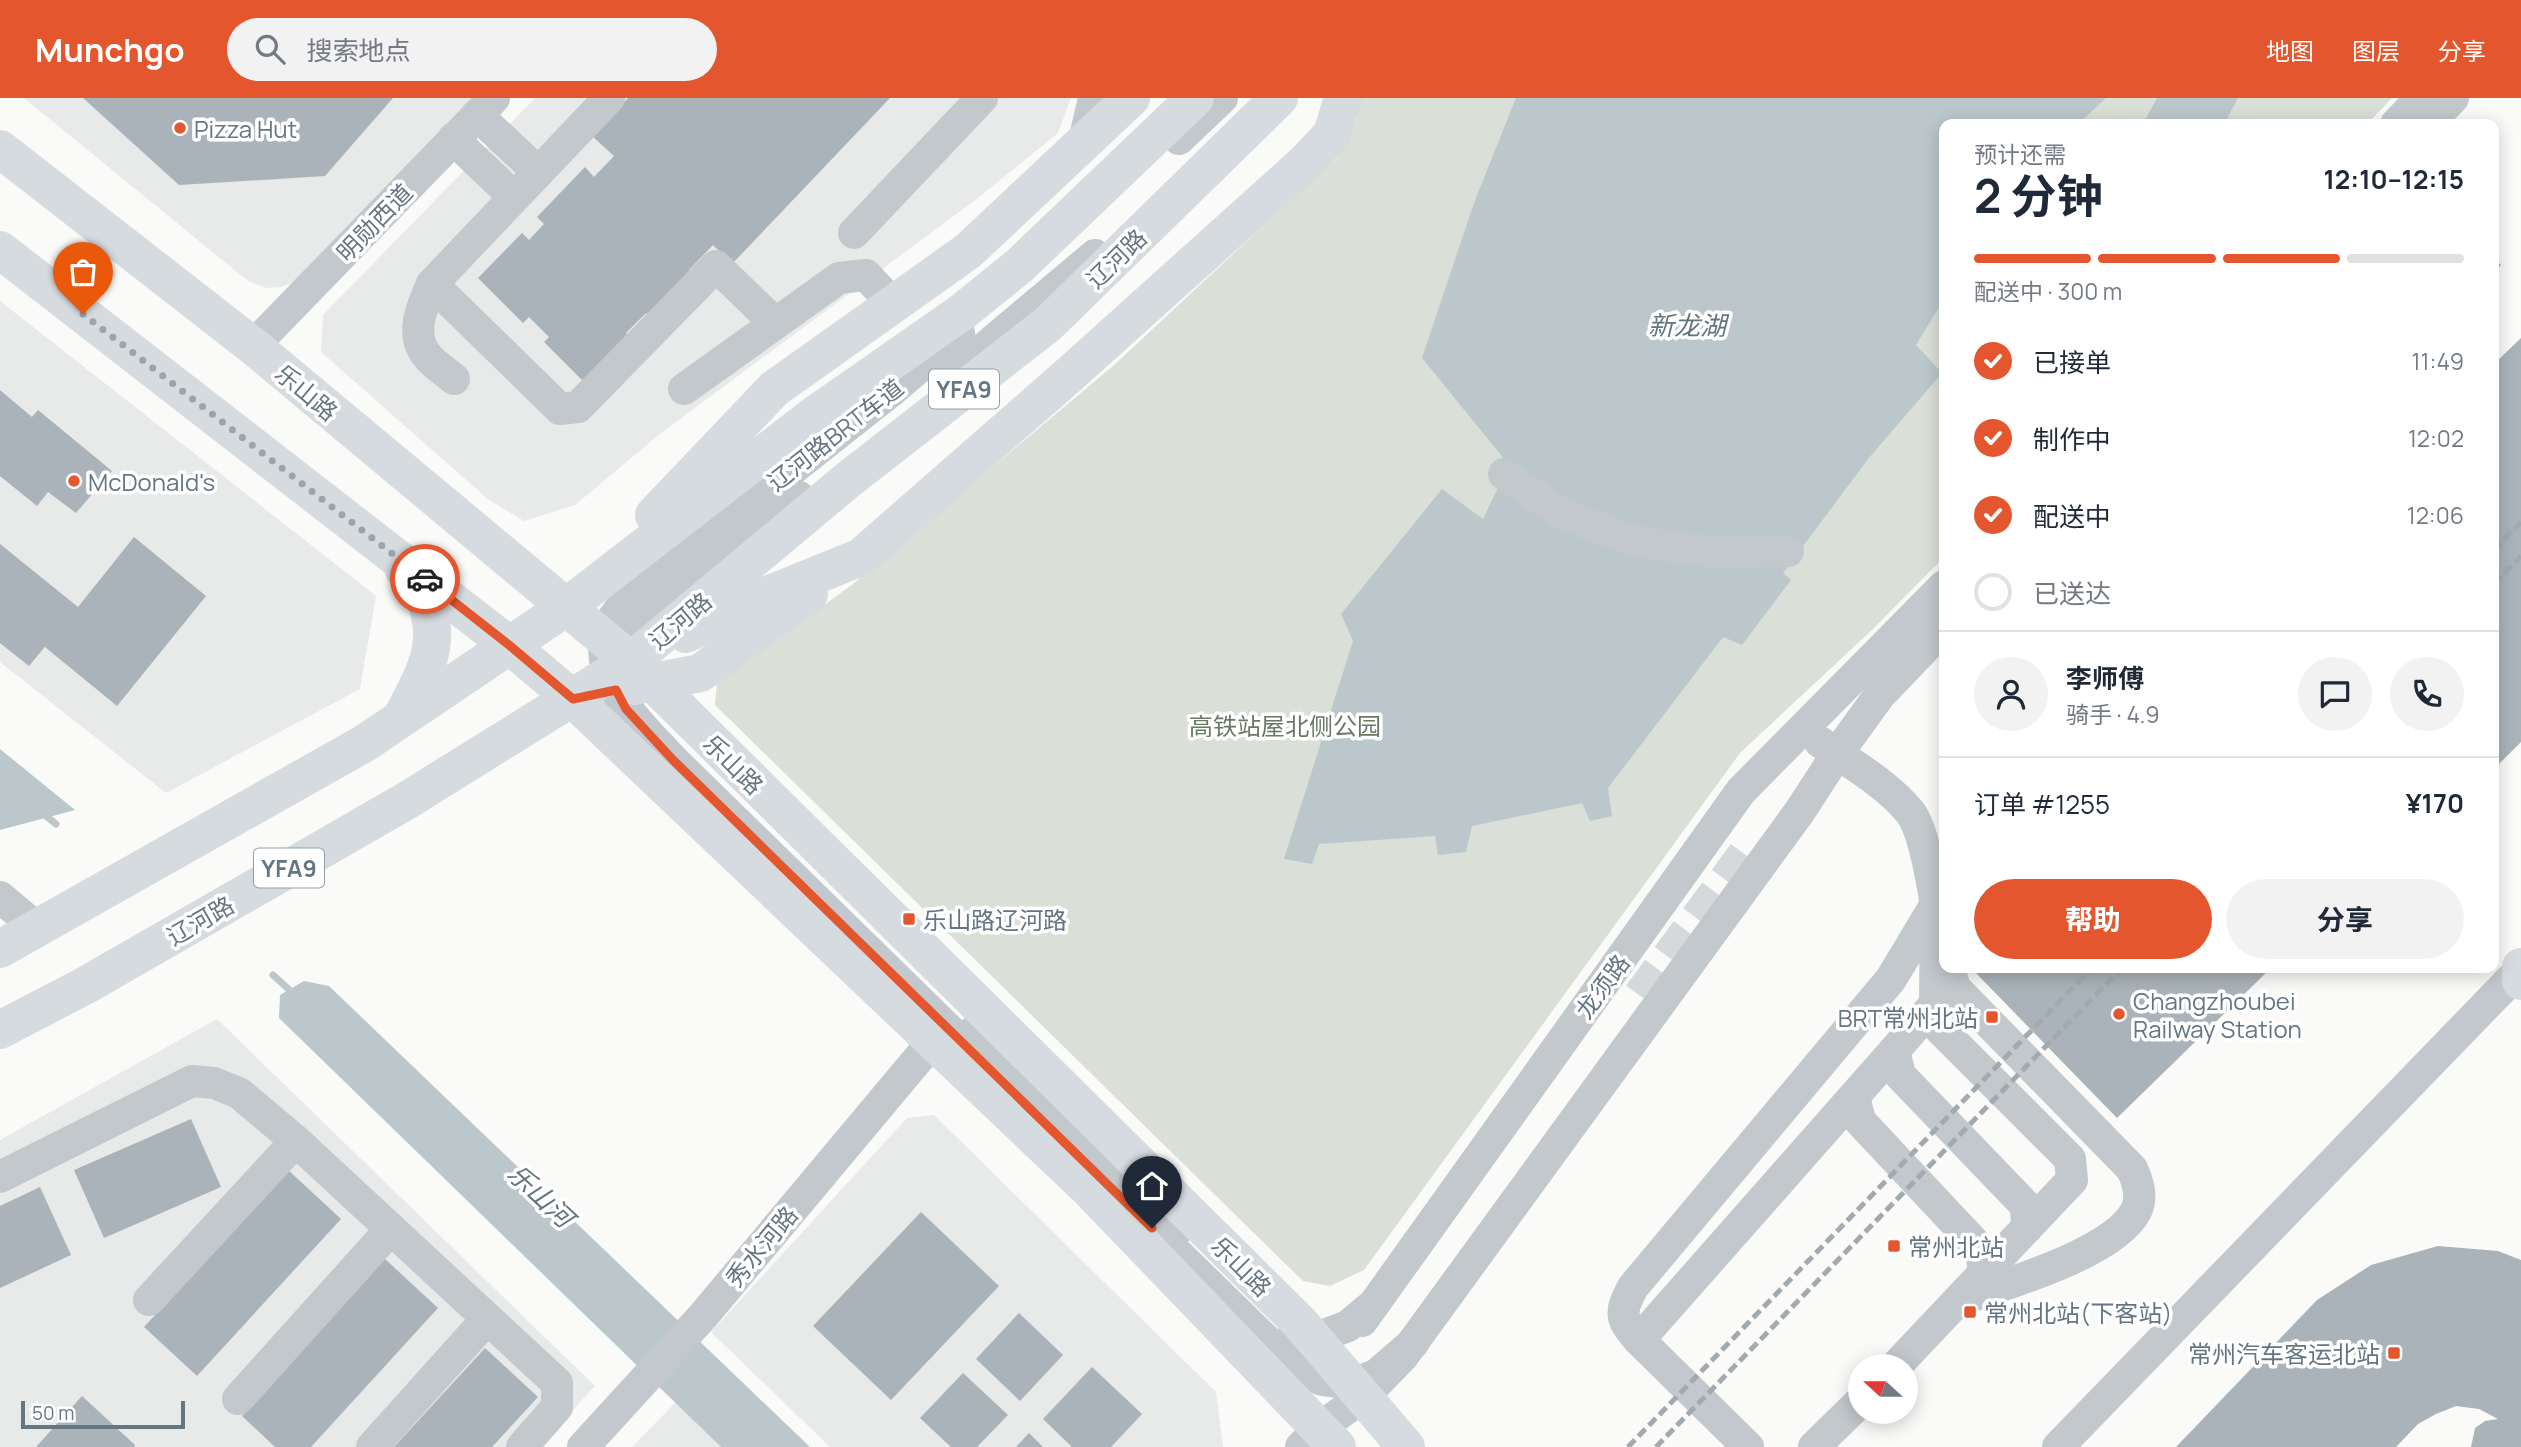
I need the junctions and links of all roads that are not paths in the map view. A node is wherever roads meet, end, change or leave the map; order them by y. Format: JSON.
{"nodes":[{"id":1,"x":609,"y":98,"type":"edge"},
{"id":2,"x":982,"y":98,"type":"edge"},
{"id":3,"x":1094,"y":98,"type":"edge"},
{"id":4,"x":1130,"y":98,"type":"edge"},
{"id":5,"x":1195,"y":98,"type":"edge"},
{"id":6,"x":1222,"y":98,"type":"edge"},
{"id":7,"x":1257,"y":98,"type":"edge"},
{"id":8,"x":1279,"y":98,"type":"edge"},
{"id":9,"x":1343,"y":98,"type":"edge"},
{"id":10,"x":2421,"y":98,"type":"edge"},
{"id":11,"x":2453,"y":98,"type":"edge"},
{"id":12,"x":485,"y":107,"type":"edge"},
{"id":13,"x":2401,"y":119,"type":"edge"},
{"id":14,"x":2433,"y":119,"type":"edge"},
{"id":15,"x":453,"y":139,"type":"junction"},
{"id":16,"x":1083,"y":146,"type":"junction"},
{"id":17,"x":0,"y":149,"type":"edge"},
{"id":18,"x":538,"y":172,"type":"junction"},
{"id":19,"x":514,"y":197,"type":"junction"},
{"id":20,"x":854,"y":233,"type":"dead end"},
{"id":21,"x":0,"y":250,"type":"edge"},
{"id":22,"x":432,"y":284,"type":"junction"},
{"id":23,"x":885,"y":310,"type":"junction"},
{"id":24,"x":775,"y":323,"type":"junction"},
{"id":25,"x":253,"y":346,"type":"junction"},
{"id":26,"x":454,"y":379,"type":"dead end"},
{"id":27,"x":684,"y":389,"type":"dead end"},
{"id":28,"x":1504,"y":474,"type":"dead end"},
{"id":29,"x":1788,"y":551,"type":"dead end"},
{"id":30,"x":390,"y":552,"type":"junction"},
{"id":31,"x":1939,"y":591,"type":"edge"},
{"id":32,"x":565,"y":608,"type":"junction"},
{"id":33,"x":1939,"y":633,"type":"edge"},
{"id":34,"x":509,"y":645,"type":"junction"},
{"id":35,"x":627,"y":680,"type":"junction"},
{"id":36,"x":573,"y":699,"type":"junction"},
{"id":37,"x":403,"y":717,"type":"junction"},
{"id":38,"x":1802,"y":729,"type":"junction"},
{"id":39,"x":1837,"y":754,"type":"junction"},
{"id":40,"x":0,"y":897,"type":"edge"},
{"id":41,"x":1936,"y":904,"type":"junction"},
{"id":42,"x":1939,"y":917,"type":"edge"},
{"id":43,"x":38,"y":929,"type":"junction"},
{"id":44,"x":0,"y":949,"type":"edge"},
{"id":45,"x":1952,"y":973,"type":"edge"},
{"id":46,"x":2521,"y":973,"type":"edge"},
{"id":47,"x":1639,"y":995,"type":"tunnel mouth"},
{"id":48,"x":1929,"y":1011,"type":"junction"},
{"id":49,"x":0,"y":1030,"type":"edge"},
{"id":50,"x":934,"y":1040,"type":"junction"},
{"id":51,"x":1889,"y":1057,"type":"junction"},
{"id":52,"x":1854,"y":1097,"type":"junction"},
{"id":53,"x":296,"y":1141,"type":"junction"},
{"id":54,"x":0,"y":1177,"type":"edge"},
{"id":55,"x":391,"y":1229,"type":"junction"},
{"id":56,"x":2022,"y":1233,"type":"junction"},
{"id":57,"x":1984,"y":1275,"type":"junction"},
{"id":58,"x":149,"y":1300,"type":"dead end"},
{"id":59,"x":1959,"y":1300,"type":"junction"},
{"id":60,"x":487,"y":1319,"type":"junction"},
{"id":61,"x":1639,"y":1340,"type":"junction"},
{"id":62,"x":1907,"y":1354,"type":"edge"},
{"id":63,"x":1340,"y":1373,"type":"junction"},
{"id":64,"x":238,"y":1399,"type":"dead end"},
{"id":65,"x":1848,"y":1414,"type":"edge"},
{"id":66,"x":1319,"y":1441,"type":"edge"},
{"id":67,"x":372,"y":1447,"type":"edge"},
{"id":68,"x":522,"y":1447,"type":"edge"},
{"id":69,"x":583,"y":1447,"type":"edge"},
{"id":70,"x":1406,"y":1447,"type":"edge"},
{"id":71,"x":1748,"y":1447,"type":"edge"},
{"id":72,"x":1814,"y":1447,"type":"edge"},
{"id":73,"x":2058,"y":1447,"type":"edge"}],
"edges":[{"from":1,"to":18,"type":"street"},
{"from":2,"to":20,"type":"street"},
{"from":3,"to":16,"type":"street"},
{"from":4,"to":16,"type":"main road"},
{"from":5,"to":32,"type":"main road","number":"YFA9"},
{"from":6,"to":35,"type":"street","name":"辽河路BRT车道"},
{"from":7,"to":35,"type":"street","name":"辽河路BRT车道"},
{"from":8,"to":35,"type":"main road","name":"辽河路","number":"YFA9"},
{"from":9,"to":35,"type":"main road"},
{"from":10,"to":13,"type":"street"},
{"from":11,"to":14,"type":"street"},
{"from":12,"to":15,"type":"street","name":"明勋西道"},
{"from":12,"to":18,"type":"street"},
{"from":15,"to":19,"type":"street"},
{"from":15,"to":25,"type":"street","name":"明勋西道"},
{"from":16,"to":23,"type":"main road"},
{"from":17,"to":25,"type":"main road","name":"乐山路"},
{"from":18,"to":19,"type":"street"},
{"from":19,"to":22,"type":"street"},
{"from":21,"to":30,"type":"main road"},
{"from":22,"to":24,"type":"street"},
{"from":22,"to":26,"type":"street"},
{"from":23,"to":24,"type":"street"},
{"from":23,"to":32,"type":"main road"},
{"from":24,"to":27,"type":"street"},
{"from":25,"to":32,"type":"main road","name":"乐山路"},
{"from":28,"to":29,"type":"street"},
{"from":30,"to":34,"type":"main road"},
{"from":30,"to":37,"type":"main road"},
{"from":31,"to":38,"type":"street","name":"龙须路"},
{"from":32,"to":34,"type":"main road","number":"YFA9"},
{"from":32,"to":35,"type":"main road","name":"乐山路"},
{"from":33,"to":39,"type":"street","name":"龙须路"},
{"from":34,"to":36,"type":"main road"},
{"from":34,"to":37,"type":"main road","number":"YFA9"},
{"from":35,"to":36,"type":"main road","name":"辽河路"},
{"from":35,"to":63,"type":"main road","name":"乐山路"},
{"from":36,"to":49,"type":"main road","name":"辽河路","number":"YFA9"},
{"from":36,"to":50,"type":"main road"},
{"from":37,"to":43,"type":"main road","number":"YFA9"},
{"from":38,"to":39,"type":"street"},
{"from":38,"to":63,"type":"street","name":"龙须路"},
{"from":39,"to":41,"type":"street"},
{"from":39,"to":63,"type":"street","name":"龙须路"},
{"from":40,"to":43,"type":"street"},
{"from":41,"to":42,"type":"street"},
{"from":41,"to":48,"type":"street"},
{"from":41,"to":61,"type":"street"},
{"from":43,"to":44,"type":"main road","number":"YFA9"},
{"from":45,"to":59,"type":"street"},
{"from":46,"to":73,"type":"street"},
{"from":47,"to":63,"type":"street"},
{"from":48,"to":51,"type":"street"},
{"from":48,"to":56,"type":"street"},
{"from":50,"to":66,"type":"main road"},
{"from":50,"to":69,"type":"street","name":"秀水河路"},
{"from":51,"to":52,"type":"street"},
{"from":51,"to":56,"type":"street"},
{"from":52,"to":57,"type":"street"},
{"from":52,"to":61,"type":"street"},
{"from":53,"to":54,"type":"street"},
{"from":53,"to":55,"type":"street"},
{"from":53,"to":58,"type":"street"},
{"from":55,"to":60,"type":"street"},
{"from":55,"to":64,"type":"street"},
{"from":56,"to":57,"type":"street"},
{"from":57,"to":59,"type":"street"},
{"from":59,"to":62,"type":"street"},
{"from":60,"to":67,"type":"street"},
{"from":60,"to":68,"type":"street"},
{"from":61,"to":71,"type":"street"},
{"from":63,"to":66,"type":"street","name":"龙须路"},
{"from":63,"to":70,"type":"main road","name":"乐山路"},
{"from":65,"to":72,"type":"street"}]}
